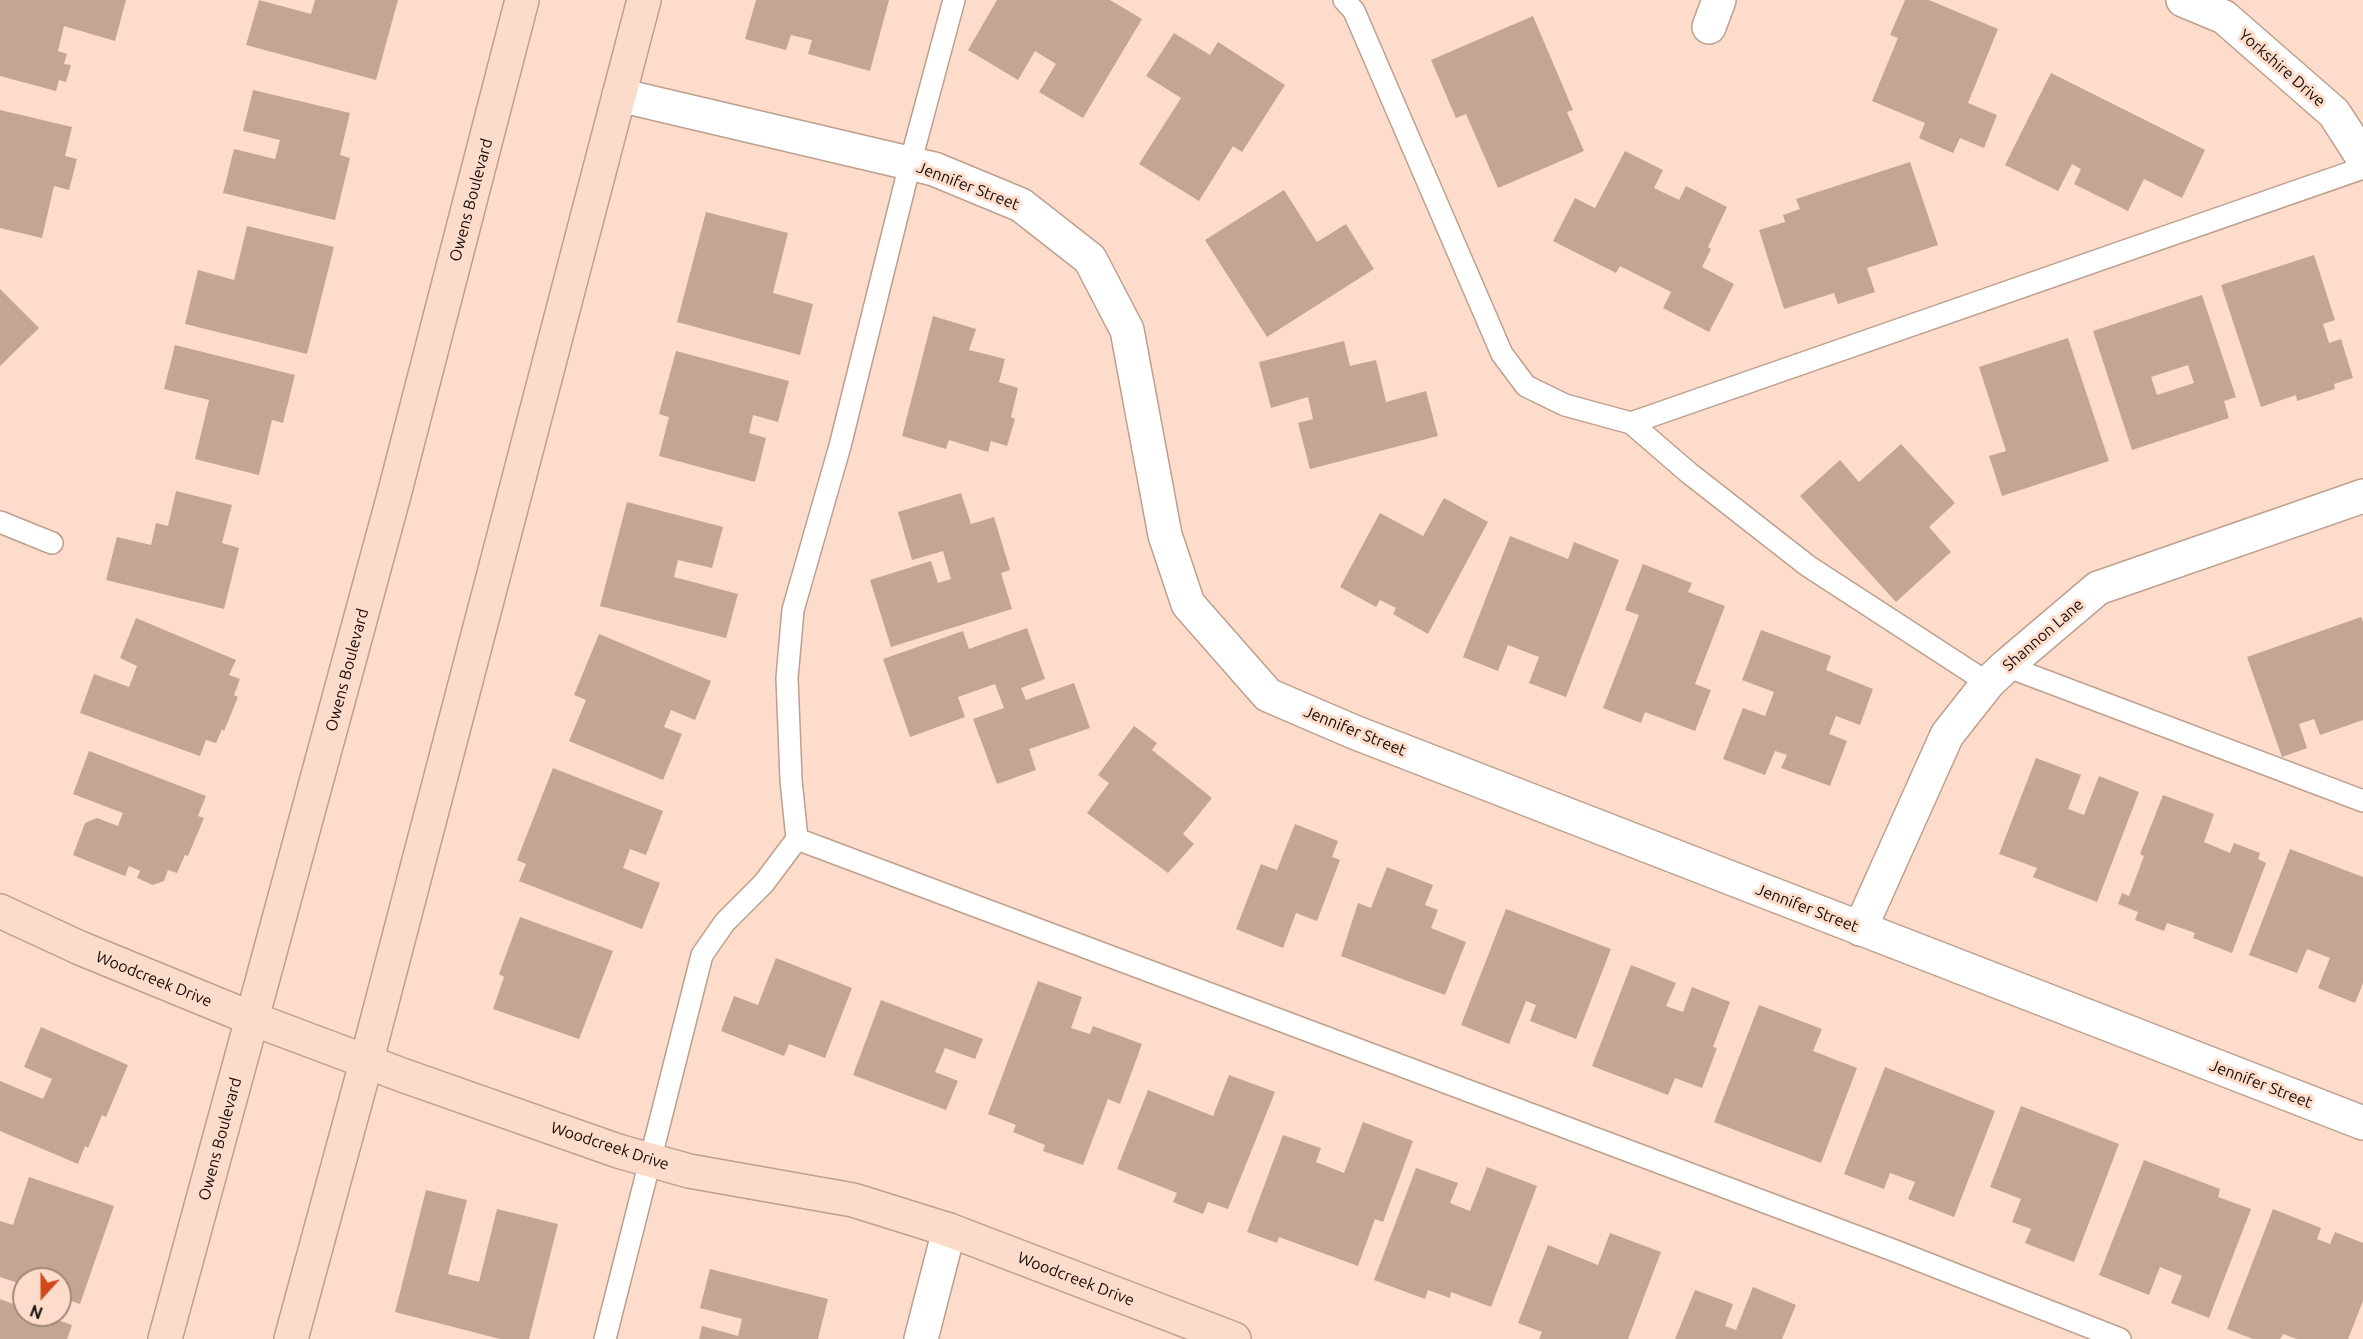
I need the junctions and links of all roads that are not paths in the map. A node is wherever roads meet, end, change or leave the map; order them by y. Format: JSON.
{"nodes":[{"id":1,"x":522,"y":0,"type":"edge"},
{"id":2,"x":645,"y":0,"type":"edge"},
{"id":3,"x":954,"y":0,"type":"edge"},
{"id":4,"x":1344,"y":0,"type":"edge"},
{"id":5,"x":2183,"y":0,"type":"edge"},
{"id":6,"x":619,"y":95,"type":"junction"},
{"id":7,"x":2363,"y":158,"type":"edge"},
{"id":8,"x":910,"y":164,"type":"junction"},
{"id":9,"x":2363,"y":168,"type":"edge"},
{"id":10,"x":1631,"y":423,"type":"junction"},
{"id":11,"x":2363,"y":496,"type":"edge"},
{"id":12,"x":0,"y":522,"type":"edge"},
{"id":13,"x":52,"y":543,"type":"dead end"},
{"id":14,"x":1997,"y":674,"type":"junction"},
{"id":15,"x":2363,"y":801,"type":"edge"},
{"id":16,"x":797,"y":838,"type":"junction"},
{"id":17,"x":0,"y":911,"type":"edge"},
{"id":18,"x":1860,"y":929,"type":"junction"},
{"id":19,"x":253,"y":1019,"type":"junction"},
{"id":20,"x":366,"y":1063,"type":"junction"},
{"id":21,"x":2363,"y":1123,"type":"edge"},
{"id":22,"x":649,"y":1160,"type":"junction"},
{"id":23,"x":949,"y":1230,"type":"junction"},
{"id":24,"x":165,"y":1339,"type":"edge"},
{"id":25,"x":291,"y":1339,"type":"edge"},
{"id":26,"x":604,"y":1339,"type":"edge"},
{"id":27,"x":921,"y":1339,"type":"edge"},
{"id":28,"x":1234,"y":1339,"type":"edge"},
{"id":29,"x":2120,"y":1339,"type":"edge"}],
"edges":[{"from":1,"to":19,"type":"street","name":"Owens Boulevard"},
{"from":2,"to":6,"type":"street"},
{"from":3,"to":8,"type":"lane"},
{"from":4,"to":10,"type":"lane"},
{"from":5,"to":7,"type":"street","name":"Yorkshire Drive"},
{"from":6,"to":8,"type":"street","name":"Jennifer Street"},
{"from":6,"to":20,"type":"street"},
{"from":8,"to":16,"type":"lane"},
{"from":8,"to":18,"type":"street","name":"Jennifer Street"},
{"from":9,"to":10,"type":"lane"},
{"from":10,"to":14,"type":"lane"},
{"from":11,"to":14,"type":"street","name":"Shannon Lane"},
{"from":12,"to":13,"type":"lane"},
{"from":14,"to":15,"type":"lane"},
{"from":14,"to":18,"type":"street","name":"Shannon Lane"},
{"from":16,"to":22,"type":"lane"},
{"from":16,"to":29,"type":"lane"},
{"from":17,"to":19,"type":"street","name":"Woodcreek Drive"},
{"from":18,"to":21,"type":"street","name":"Jennifer Street"},
{"from":19,"to":20,"type":"street","name":"Woodcreek Drive"},
{"from":19,"to":24,"type":"street","name":"Owens Boulevard"},
{"from":20,"to":22,"type":"street","name":"Woodcreek Drive"},
{"from":20,"to":25,"type":"street"},
{"from":22,"to":23,"type":"street","name":"Woodcreek Drive"},
{"from":22,"to":26,"type":"lane"},
{"from":23,"to":27,"type":"street"},
{"from":23,"to":28,"type":"street","name":"Woodcreek Drive"}]}
